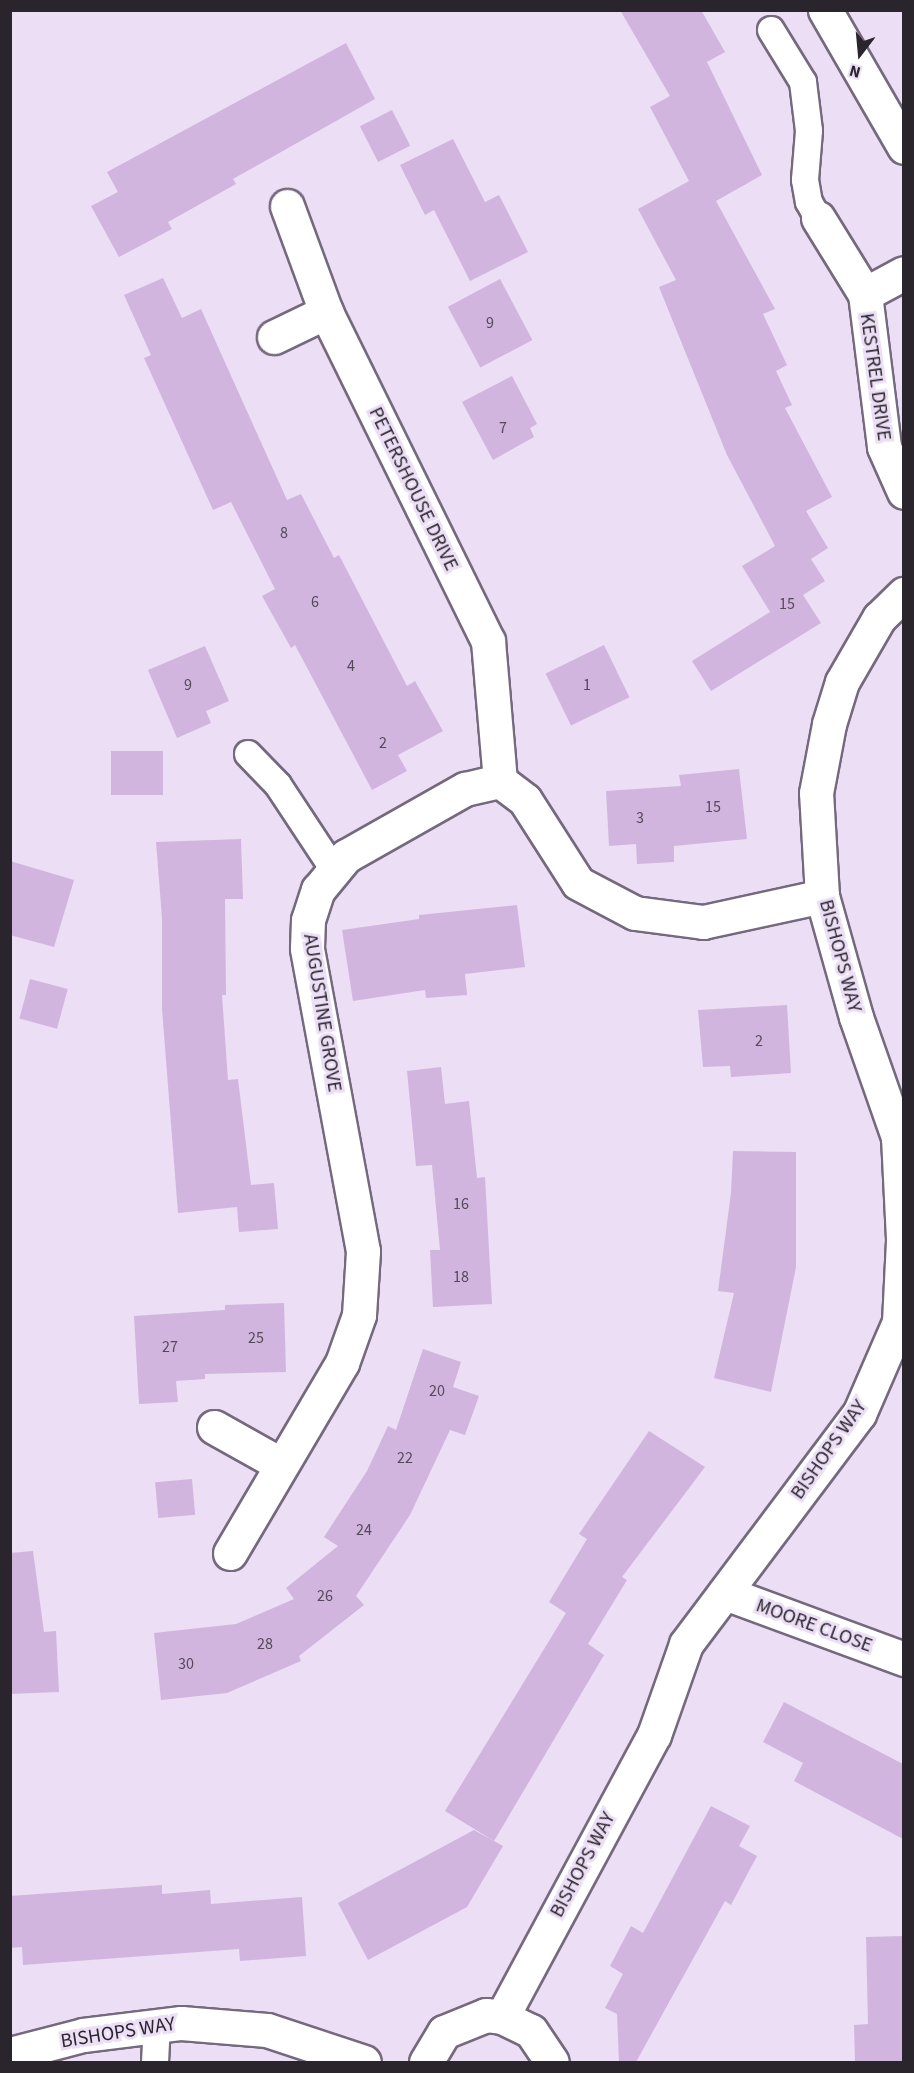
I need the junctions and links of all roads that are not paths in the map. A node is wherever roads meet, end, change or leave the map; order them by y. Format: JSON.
{"nodes":[{"id":1,"x":825,"y":10,"type":"edge"},
{"id":2,"x":771,"y":30,"type":"dead end"},
{"id":3,"x":903,"y":147,"type":"edge"},
{"id":4,"x":287,"y":206,"type":"dead end"},
{"id":5,"x":818,"y":218,"type":"joint"},
{"id":6,"x":903,"y":273,"type":"edge"},
{"id":7,"x":865,"y":294,"type":"junction"},
{"id":8,"x":326,"y":312,"type":"junction"},
{"id":9,"x":274,"y":337,"type":"dead end"},
{"id":10,"x":903,"y":492,"type":"edge"},
{"id":11,"x":903,"y":594,"type":"edge"},
{"id":12,"x":248,"y":754,"type":"dead end"},
{"id":13,"x":500,"y":781,"type":"junction"},
{"id":14,"x":334,"y":870,"type":"junction"},
{"id":15,"x":822,"y":896,"type":"junction"},
{"id":16,"x":214,"y":1428,"type":"dead end"},
{"id":17,"x":280,"y":1464,"type":"junction"},
{"id":18,"x":230,"y":1553,"type":"dead end"},
{"id":19,"x":725,"y":1593,"type":"junction"},
{"id":20,"x":903,"y":1659,"type":"edge"},
{"id":21,"x":502,"y":2017,"type":"junction"},
{"id":22,"x":157,"y":2025,"type":"junction"},
{"id":23,"x":10,"y":2054,"type":"edge"},
{"id":24,"x":155,"y":2062,"type":"edge"},
{"id":25,"x":364,"y":2062,"type":"edge"},
{"id":26,"x":426,"y":2062,"type":"edge"},
{"id":27,"x":552,"y":2062,"type":"edge"}],
"edges":[{"from":1,"to":3,"type":"street"},
{"from":2,"to":5,"type":"lane"},
{"from":4,"to":8,"type":"street","name":"PETERSHOUSE DRIVE"},
{"from":5,"to":7,"type":"street","name":"KESTREL DRIVE"},
{"from":6,"to":7,"type":"street","name":"KESTREL DRIVE"},
{"from":7,"to":10,"type":"street","name":"KESTREL DRIVE"},
{"from":8,"to":9,"type":"street"},
{"from":8,"to":13,"type":"street","name":"PETERSHOUSE DRIVE"},
{"from":11,"to":15,"type":"street","name":"BISHOPS WAY"},
{"from":12,"to":14,"type":"lane"},
{"from":13,"to":14,"type":"street","name":"AUGUSTINE GROVE"},
{"from":13,"to":15,"type":"street"},
{"from":14,"to":17,"type":"street","name":"AUGUSTINE GROVE"},
{"from":15,"to":19,"type":"street","name":"BISHOPS WAY"},
{"from":16,"to":17,"type":"street"},
{"from":17,"to":18,"type":"street","name":"AUGUSTINE GROVE"},
{"from":19,"to":20,"type":"street","name":"MOORE CLOSE"},
{"from":19,"to":21,"type":"street","name":"BISHOPS WAY"},
{"from":21,"to":26,"type":"street"},
{"from":21,"to":27,"type":"street"},
{"from":22,"to":23,"type":"street","name":"BISHOPS WAY"},
{"from":22,"to":24,"type":"lane"},
{"from":22,"to":25,"type":"street","name":"BISHOPS WAY"}]}
